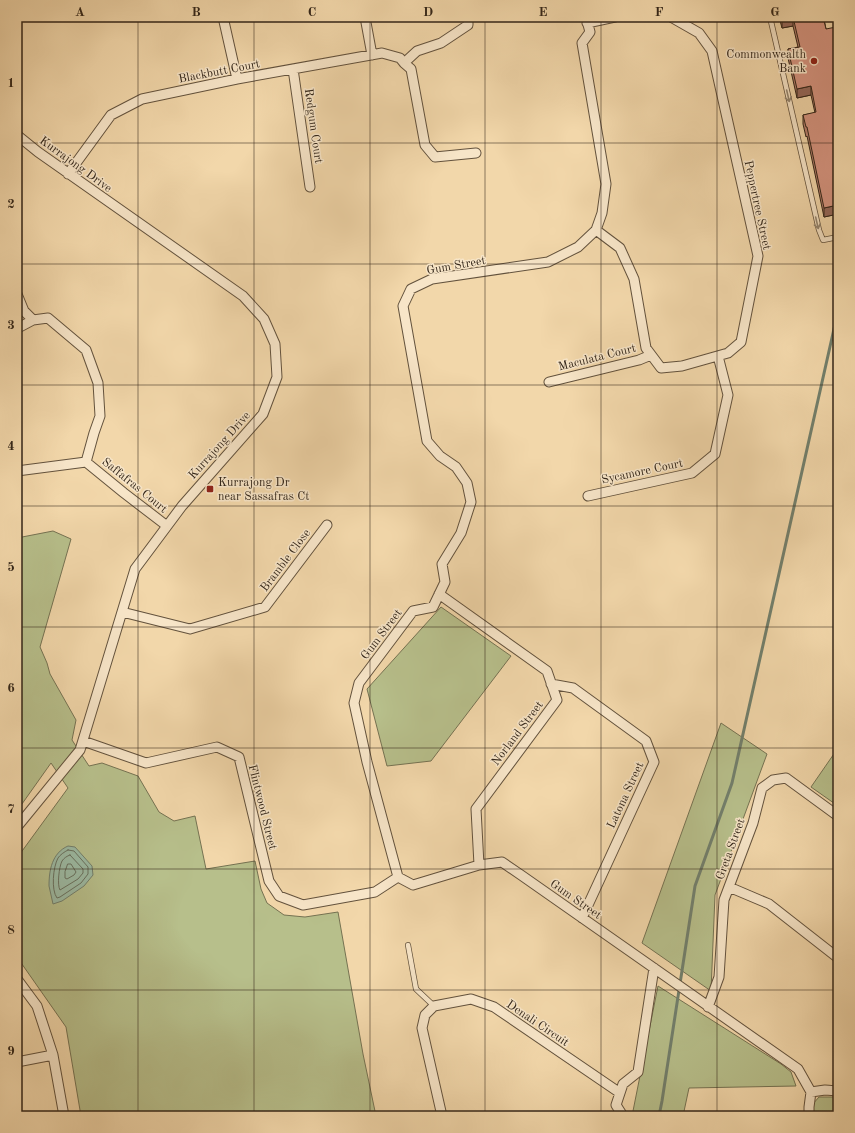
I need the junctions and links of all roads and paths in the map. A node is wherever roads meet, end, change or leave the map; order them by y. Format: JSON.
{"nodes":[{"id":1,"x":223,"y":17,"type":"edge"},
{"id":2,"x":366,"y":17,"type":"edge"},
{"id":3,"x":468,"y":17,"type":"edge"},
{"id":4,"x":615,"y":17,"type":"edge"},
{"id":5,"x":671,"y":17,"type":"edge"},
{"id":6,"x":770,"y":17,"type":"edge"},
{"id":7,"x":586,"y":20,"type":"edge"},
{"id":8,"x":372,"y":55,"type":"junction"},
{"id":9,"x":408,"y":66,"type":"junction"},
{"id":10,"x":293,"y":69,"type":"junction"},
{"id":11,"x":237,"y":78,"type":"junction"},
{"id":12,"x":17,"y":135,"type":"edge"},
{"id":13,"x":476,"y":153,"type":"dead end"},
{"id":14,"x":68,"y":174,"type":"junction"},
{"id":15,"x":310,"y":187,"type":"dead end"},
{"id":16,"x":596,"y":230,"type":"junction"},
{"id":17,"x":838,"y":237,"type":"edge"},
{"id":18,"x":17,"y":294,"type":"edge"},
{"id":19,"x":33,"y":320,"type":"junction"},
{"id":20,"x":17,"y":330,"type":"edge"},
{"id":21,"x":651,"y":355,"type":"junction"},
{"id":22,"x":718,"y":356,"type":"junction"},
{"id":23,"x":548,"y":382,"type":"dead end"},
{"id":24,"x":86,"y":462,"type":"junction"},
{"id":25,"x":17,"y":471,"type":"edge"},
{"id":26,"x":588,"y":496,"type":"dead end"},
{"id":27,"x":327,"y":525,"type":"dead end"},
{"id":28,"x":167,"y":526,"type":"junction"},
{"id":29,"x":439,"y":594,"type":"junction"},
{"id":30,"x":122,"y":612,"type":"junction"},
{"id":31,"x":551,"y":684,"type":"junction"},
{"id":32,"x":83,"y":741,"type":"junction"},
{"id":33,"x":838,"y":816,"type":"edge"},
{"id":34,"x":17,"y":827,"type":"edge"},
{"id":35,"x":479,"y":865,"type":"junction"},
{"id":36,"x":398,"y":877,"type":"junction"},
{"id":37,"x":729,"y":887,"type":"junction"},
{"id":38,"x":582,"y":918,"type":"junction"},
{"id":39,"x":408,"y":945,"type":"dead end"},
{"id":40,"x":838,"y":958,"type":"edge"},
{"id":41,"x":654,"y":968,"type":"junction"},
{"id":42,"x":17,"y":979,"type":"edge"},
{"id":43,"x":434,"y":1006,"type":"junction"},
{"id":44,"x":708,"y":1006,"type":"junction"},
{"id":45,"x":52,"y":1054,"type":"junction"},
{"id":46,"x":17,"y":1062,"type":"edge"},
{"id":47,"x":838,"y":1091,"type":"edge"},
{"id":48,"x":811,"y":1092,"type":"junction"},
{"id":49,"x":620,"y":1093,"type":"junction"},
{"id":50,"x":64,"y":1116,"type":"edge"},
{"id":51,"x":442,"y":1116,"type":"edge"},
{"id":52,"x":623,"y":1116,"type":"edge"},
{"id":53,"x":809,"y":1116,"type":"edge"}],
"edges":[{"from":1,"to":11,"type":"street"},
{"from":2,"to":8,"type":"street"},
{"from":3,"to":9,"type":"street"},
{"from":4,"to":7,"type":"street"},
{"from":5,"to":22,"type":"street","name":"Peppertree Street"},
{"from":6,"to":17,"type":"lane","one_way":true},
{"from":7,"to":16,"type":"street","name":"Gum Street"},
{"from":8,"to":9,"type":"street","name":"Blackbutt Court"},
{"from":8,"to":10,"type":"street","name":"Blackbutt Court"},
{"from":9,"to":13,"type":"street"},
{"from":10,"to":11,"type":"street","name":"Blackbutt Court"},
{"from":10,"to":15,"type":"street","name":"Redgum Court"},
{"from":11,"to":14,"type":"street","name":"Blackbutt Court"},
{"from":12,"to":14,"type":"street","name":"Kurrajong Drive"},
{"from":14,"to":28,"type":"street","name":"Kurrajong Drive"},
{"from":16,"to":21,"type":"street","name":"Peppertree Street"},
{"from":16,"to":29,"type":"street","name":"Gum Street"},
{"from":18,"to":19,"type":"street"},
{"from":19,"to":20,"type":"street"},
{"from":19,"to":24,"type":"street"},
{"from":21,"to":22,"type":"street","name":"Peppertree Street"},
{"from":21,"to":23,"type":"street","name":"Maculata Court"},
{"from":22,"to":26,"type":"street","name":"Sycamore Court"},
{"from":24,"to":25,"type":"street","name":"Saffafras Court"},
{"from":24,"to":28,"type":"street","name":"Saffafras Court"},
{"from":27,"to":30,"type":"street","name":"Bramble Close"},
{"from":28,"to":30,"type":"street","name":"Kurrajong Drive"},
{"from":29,"to":31,"type":"street","name":"Norland Street"},
{"from":29,"to":36,"type":"street","name":"Gum Street"},
{"from":30,"to":32,"type":"street","name":"Kurrajong Drive"},
{"from":31,"to":35,"type":"street","name":"Norland Street"},
{"from":31,"to":38,"type":"street","name":"Latona Street"},
{"from":32,"to":34,"type":"street","name":"Kurrajong Drive"},
{"from":32,"to":36,"type":"street","name":"Flintwood Street"},
{"from":33,"to":37,"type":"street","name":"Greta Street"},
{"from":35,"to":36,"type":"street","name":"Gum Street"},
{"from":35,"to":38,"type":"street","name":"Gum Street"},
{"from":37,"to":40,"type":"street"},
{"from":37,"to":44,"type":"street","name":"Greta Street"},
{"from":38,"to":41,"type":"street","name":"Gum Street"},
{"from":39,"to":43,"type":"lane"},
{"from":41,"to":44,"type":"street","name":"Gum Street"},
{"from":41,"to":49,"type":"street"},
{"from":42,"to":45,"type":"street"},
{"from":43,"to":49,"type":"street","name":"Denali Circuit"},
{"from":43,"to":51,"type":"street"},
{"from":44,"to":48,"type":"street","name":"Gum Street"},
{"from":45,"to":46,"type":"street"},
{"from":45,"to":50,"type":"street"},
{"from":47,"to":48,"type":"street"},
{"from":48,"to":53,"type":"street"},
{"from":49,"to":52,"type":"street"}]}
